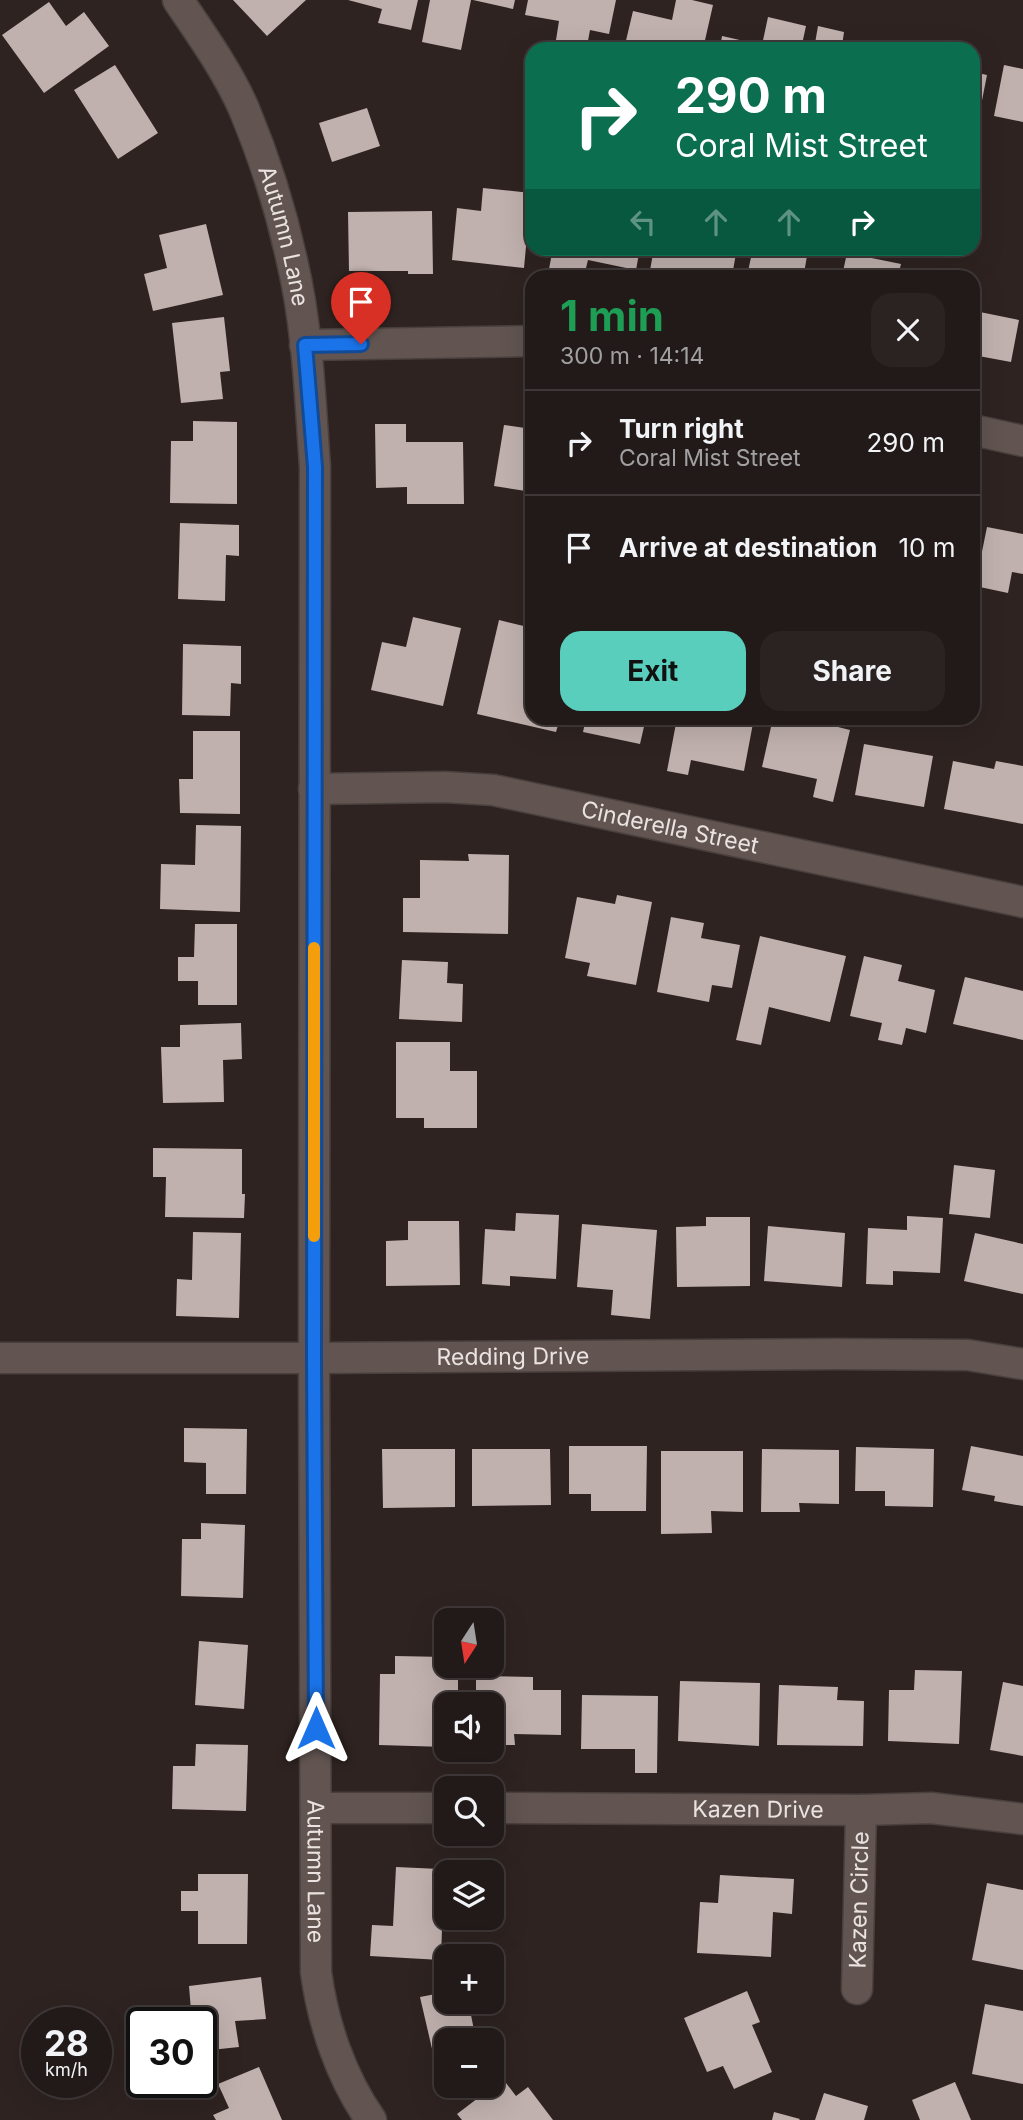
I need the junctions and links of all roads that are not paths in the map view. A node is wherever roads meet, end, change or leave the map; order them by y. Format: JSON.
{"nodes":[{"id":1,"x":178,"y":0,"type":"edge"},
{"id":2,"x":525,"y":341,"type":"edge"},
{"id":3,"x":305,"y":345,"type":"junction"},
{"id":4,"x":980,"y":432,"type":"edge"},
{"id":5,"x":1023,"y":441,"type":"edge"},
{"id":6,"x":314,"y":789,"type":"junction"},
{"id":7,"x":1023,"y":902,"type":"edge"},
{"id":8,"x":0,"y":1358,"type":"edge"},
{"id":9,"x":314,"y":1358,"type":"junction"},
{"id":10,"x":1023,"y":1364,"type":"edge"},
{"id":11,"x":316,"y":1808,"type":"junction"},
{"id":12,"x":434,"y":1808,"type":"edge"},
{"id":13,"x":504,"y":1808,"type":"edge"},
{"id":14,"x":861,"y":1810,"type":"junction"},
{"id":15,"x":1023,"y":1819,"type":"edge"},
{"id":16,"x":857,"y":1989,"type":"dead end"},
{"id":17,"x":371,"y":2120,"type":"edge"}],
"edges":[{"from":1,"to":3,"type":"street","name":"Autumn Lane"},
{"from":2,"to":3,"type":"street"},
{"from":3,"to":6,"type":"street","name":"Autumn Lane"},
{"from":4,"to":5,"type":"street"},
{"from":6,"to":7,"type":"street","name":"Cinderella Street"},
{"from":6,"to":9,"type":"street","name":"Autumn Lane"},
{"from":8,"to":9,"type":"street","name":"Redding Drive"},
{"from":9,"to":10,"type":"street","name":"Redding Drive"},
{"from":9,"to":11,"type":"street","name":"Autumn Lane"},
{"from":11,"to":12,"type":"street"},
{"from":11,"to":17,"type":"street","name":"Autumn Lane"},
{"from":13,"to":14,"type":"street","name":"Kazen Drive"},
{"from":14,"to":15,"type":"street","name":"Kazen Drive"},
{"from":14,"to":16,"type":"street","name":"Kazen Circle"}]}
